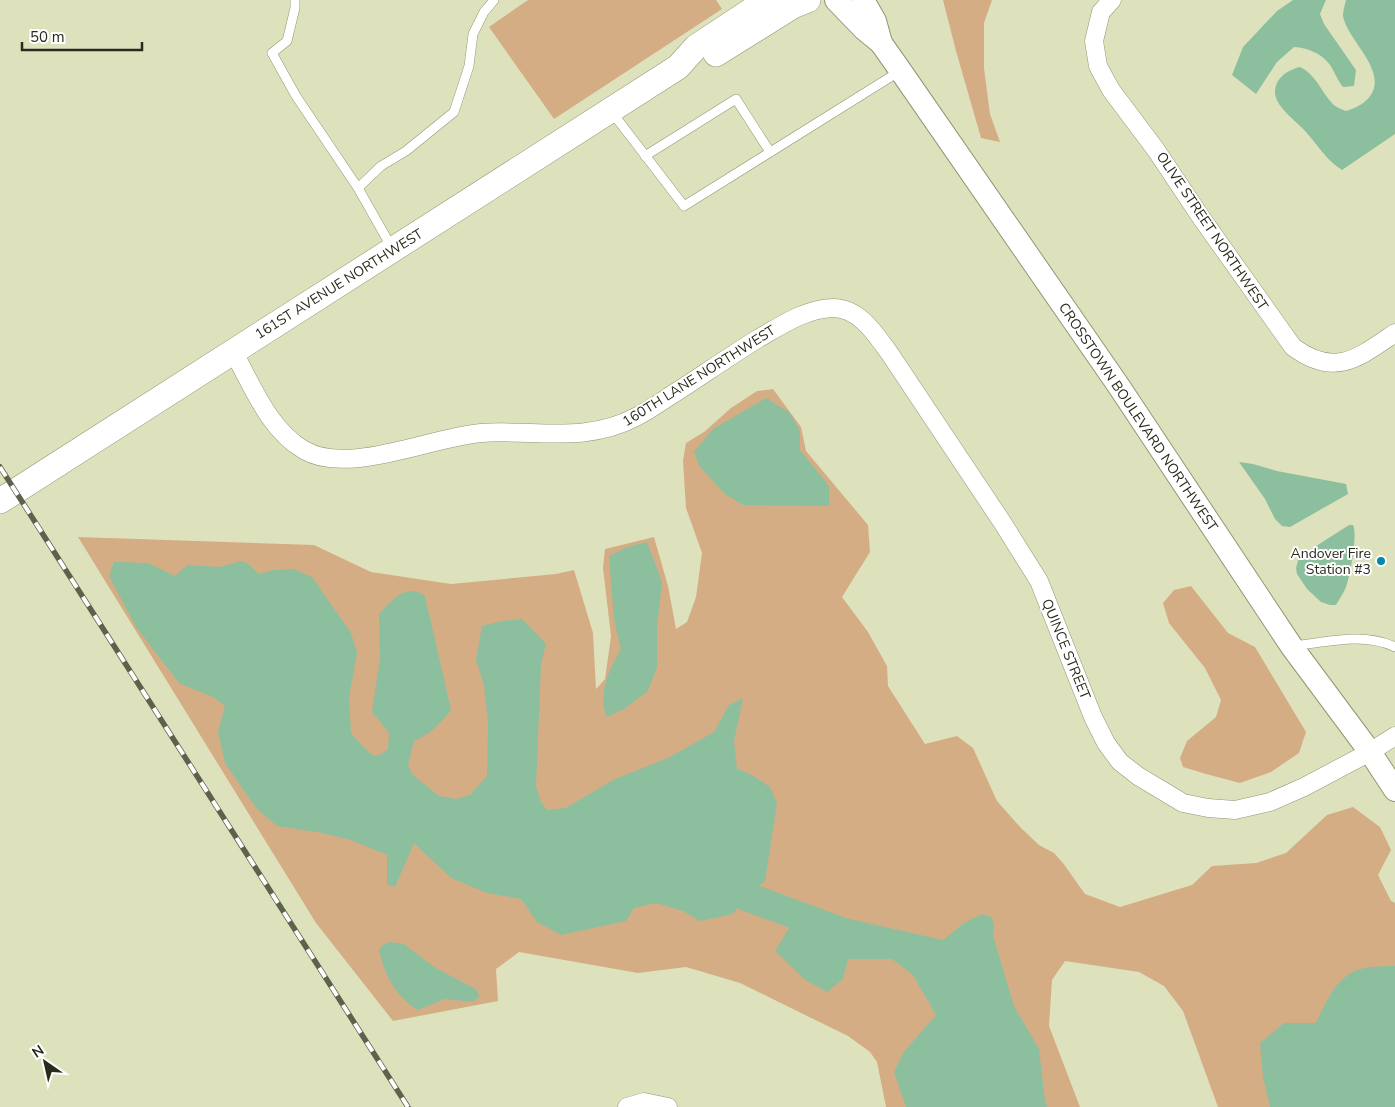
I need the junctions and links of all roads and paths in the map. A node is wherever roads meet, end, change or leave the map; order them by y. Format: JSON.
{"nodes":[{"id":1,"x":295,"y":0,"type":"edge"},
{"id":2,"x":494,"y":0,"type":"edge"},
{"id":3,"x":767,"y":0,"type":"edge"},
{"id":4,"x":808,"y":0,"type":"edge"},
{"id":5,"x":836,"y":0,"type":"edge"},
{"id":6,"x":863,"y":0,"type":"edge"},
{"id":7,"x":1107,"y":6,"type":"edge"},
{"id":8,"x":881,"y":42,"type":"junction"},
{"id":9,"x":678,"y":67,"type":"junction"},
{"id":10,"x":900,"y":70,"type":"junction"},
{"id":11,"x":611,"y":111,"type":"junction"},
{"id":12,"x":770,"y":152,"type":"junction"},
{"id":13,"x":645,"y":156,"type":"junction"},
{"id":14,"x":358,"y":188,"type":"junction"},
{"id":15,"x":393,"y":250,"type":"junction"},
{"id":16,"x":853,"y":312,"type":"joint"},
{"id":17,"x":1395,"y":333,"type":"edge"},
{"id":18,"x":233,"y":351,"type":"junction"},
{"id":19,"x":0,"y":501,"type":"edge"},
{"id":20,"x":1292,"y":647,"type":"junction"},
{"id":21,"x":1395,"y":647,"type":"edge"},
{"id":22,"x":1395,"y":736,"type":"edge"},
{"id":23,"x":1370,"y":752,"type":"junction"},
{"id":24,"x":1395,"y":790,"type":"edge"},
{"id":25,"x":628,"y":1107,"type":"edge"},
{"id":26,"x":668,"y":1107,"type":"edge"}],
"edges":[{"from":1,"to":14,"type":"lane"},
{"from":2,"to":14,"type":"lane"},
{"from":3,"to":9,"type":"main road","name":"161ST AVENUE NORTHWEST"},
{"from":4,"to":9,"type":"main road","name":"161ST AVENUE NORTHWEST"},
{"from":5,"to":8,"type":"street","name":"CROSSTOWN BOULEVARD NORTHWEST"},
{"from":6,"to":8,"type":"street","name":"CROSSTOWN BOULEVARD NORTHWEST"},
{"from":7,"to":17,"type":"street","name":"OLIVE STREET NORTHWEST"},
{"from":8,"to":10,"type":"street","name":"CROSSTOWN BOULEVARD NORTHWEST"},
{"from":9,"to":11,"type":"main road","name":"161ST AVENUE NORTHWEST"},
{"from":10,"to":12,"type":"lane"},
{"from":10,"to":20,"type":"street","name":"CROSSTOWN BOULEVARD NORTHWEST"},
{"from":11,"to":13,"type":"lane"},
{"from":11,"to":15,"type":"main road","name":"161ST AVENUE NORTHWEST"},
{"from":12,"to":13,"type":"lane"},
{"from":12,"to":13,"type":"lane"},
{"from":14,"to":15,"type":"lane"},
{"from":15,"to":18,"type":"main road","name":"161ST AVENUE NORTHWEST"},
{"from":16,"to":18,"type":"street","name":"160TH LANE NORTHWEST"},
{"from":16,"to":23,"type":"street","name":"QUINCE STREET"},
{"from":18,"to":19,"type":"main road","name":"161ST AVENUE NORTHWEST"},
{"from":20,"to":21,"type":"lane"},
{"from":20,"to":23,"type":"street","name":"CROSSTOWN BOULEVARD NORTHWEST"},
{"from":22,"to":23,"type":"street","name":"QUINCE STREET"},
{"from":23,"to":24,"type":"street","name":"CROSSTOWN BOULEVARD NORTHWEST"},
{"from":25,"to":26,"type":"street"}]}
